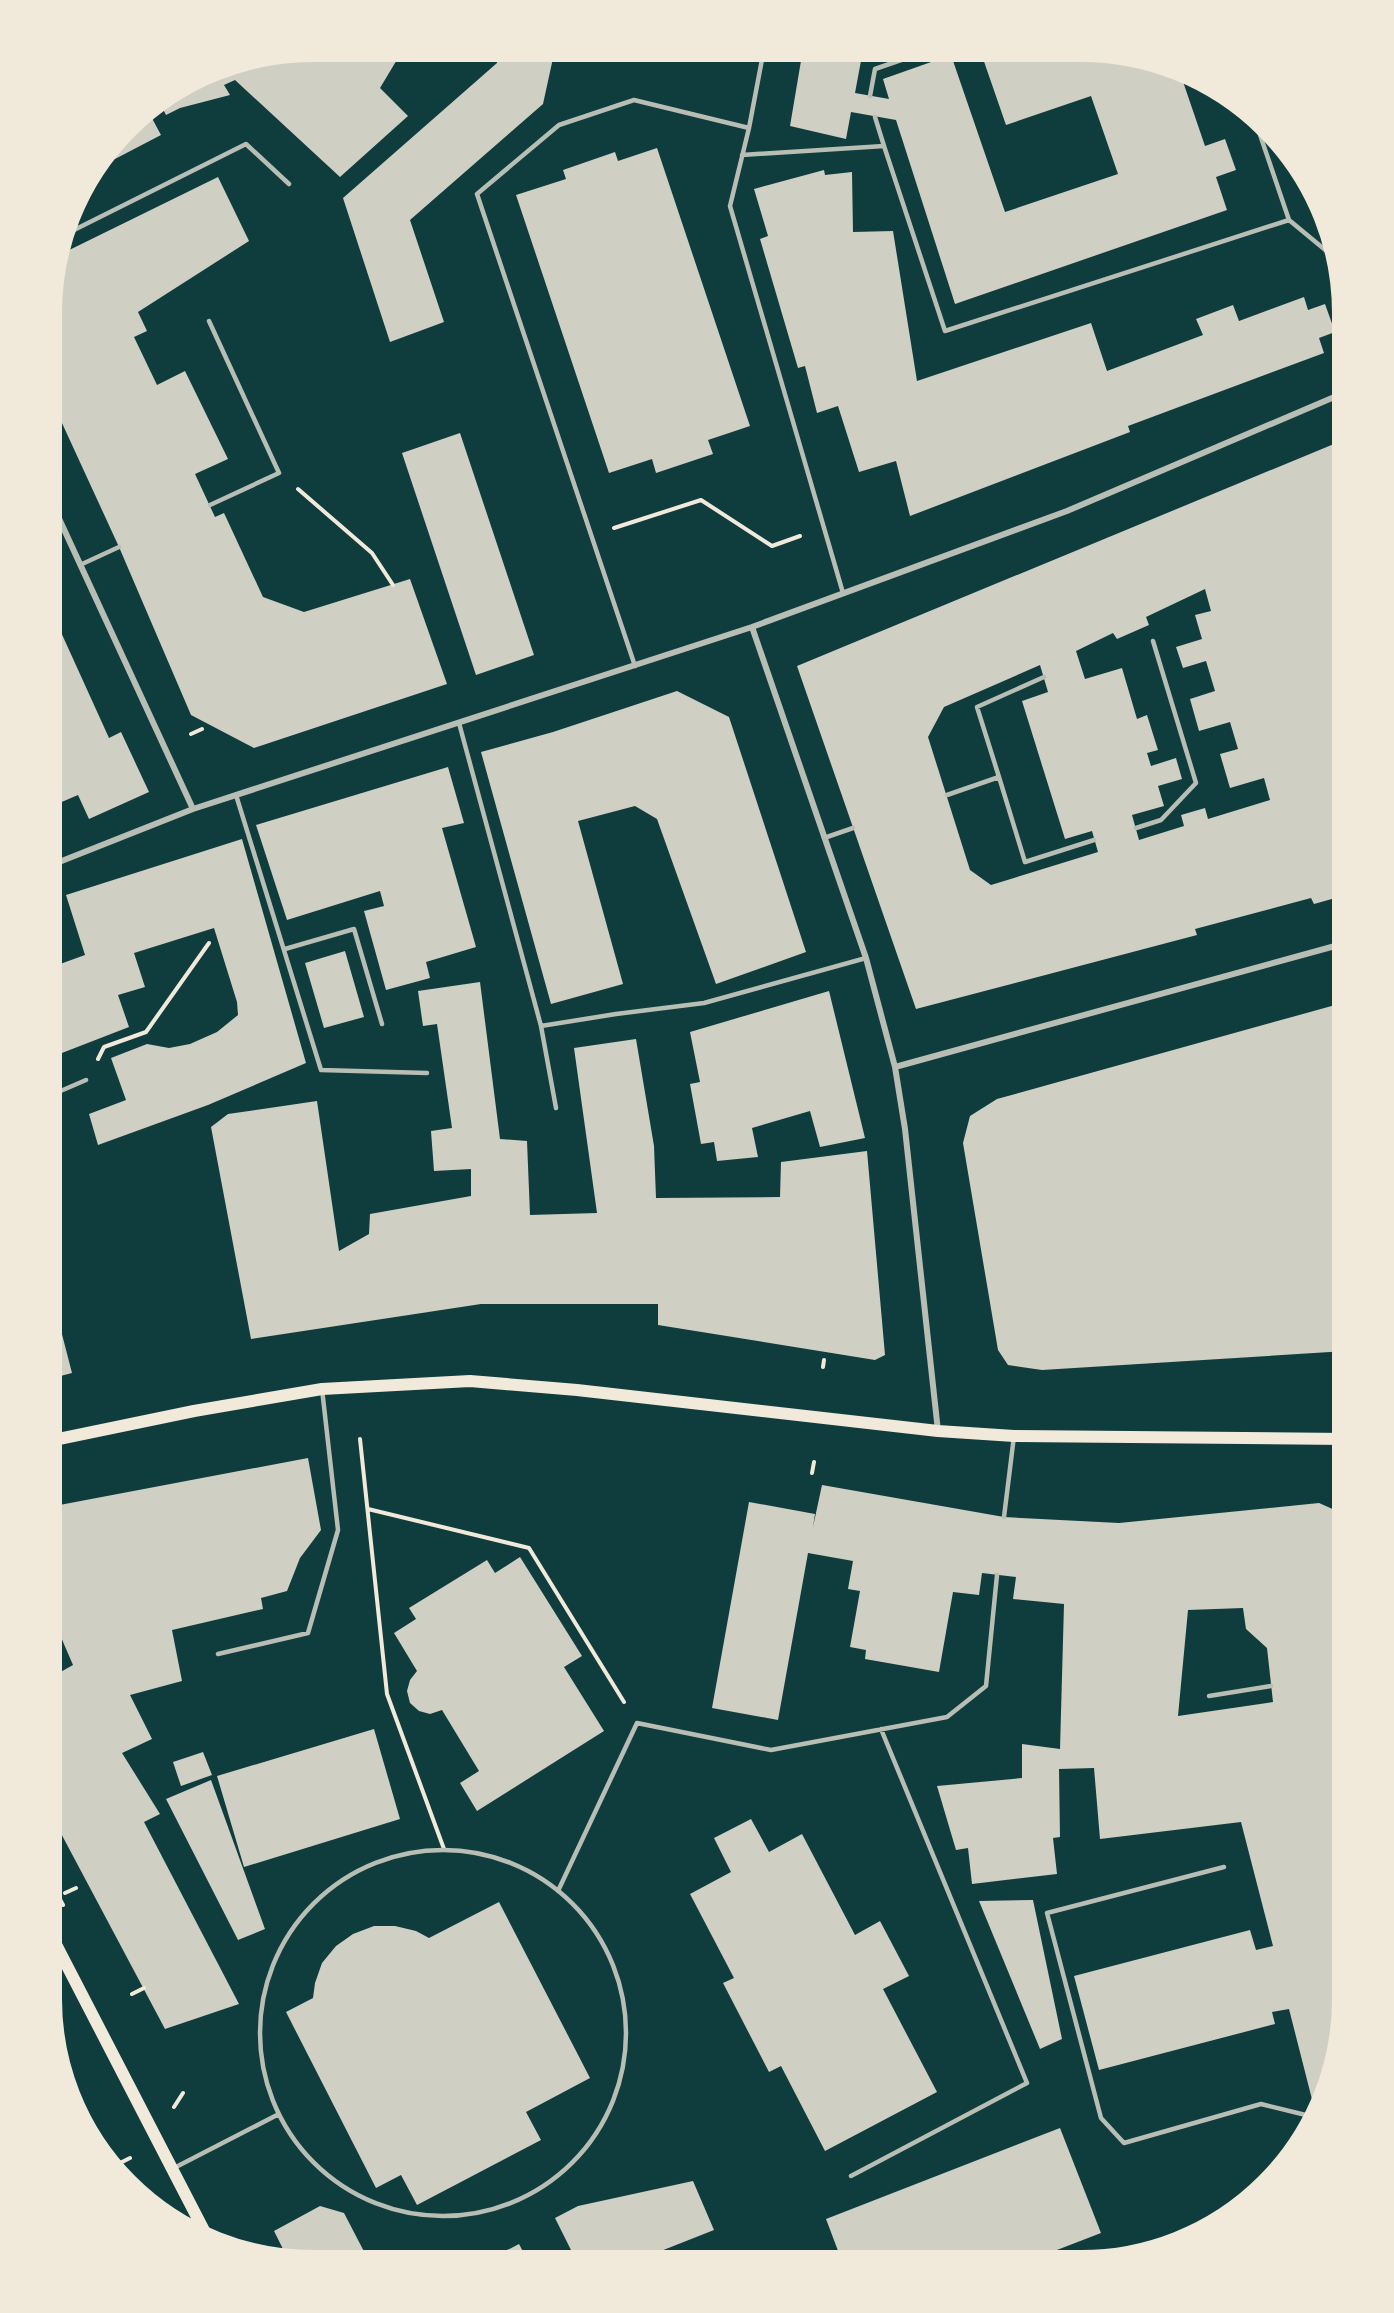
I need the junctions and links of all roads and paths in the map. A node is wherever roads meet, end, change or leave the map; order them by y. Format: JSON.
{"nodes":[{"id":1,"x":762,"y":58,"type":"edge"},
{"id":2,"x":907,"y":58,"type":"edge"},
{"id":3,"x":870,"y":96,"type":"dead end"},
{"id":4,"x":875,"y":117,"type":"dead end"},
{"id":5,"x":749,"y":128,"type":"junction"},
{"id":6,"x":1259,"y":131,"type":"edge"},
{"id":7,"x":884,"y":146,"type":"junction"},
{"id":8,"x":742,"y":155,"type":"junction"},
{"id":9,"x":289,"y":183,"type":"dead end"},
{"id":10,"x":1289,"y":220,"type":"junction"},
{"id":11,"x":72,"y":231,"type":"edge"},
{"id":12,"x":1328,"y":252,"type":"edge"},
{"id":13,"x":209,"y":321,"type":"dead end"},
{"id":14,"x":1336,"y":396,"type":"edge"},
{"id":15,"x":279,"y":473,"type":"junction"},
{"id":16,"x":210,"y":505,"type":"dead end"},
{"id":17,"x":58,"y":517,"type":"edge"},
{"id":18,"x":824,"y":529,"type":"junction"},
{"id":19,"x":591,"y":536,"type":"junction"},
{"id":20,"x":119,"y":547,"type":"dead end"},
{"id":21,"x":80,"y":565,"type":"junction"},
{"id":22,"x":393,"y":585,"type":"dead end"},
{"id":23,"x":843,"y":593,"type":"junction"},
{"id":24,"x":752,"y":627,"type":"junction"},
{"id":25,"x":1153,"y":641,"type":"dead end"},
{"id":26,"x":635,"y":666,"type":"junction"},
{"id":27,"x":1044,"y":677,"type":"dead end"},
{"id":28,"x":459,"y":723,"type":"junction"},
{"id":29,"x":202,"y":729,"type":"dead end"},
{"id":30,"x":191,"y":734,"type":"dead end"},
{"id":31,"x":999,"y":777,"type":"junction"},
{"id":32,"x":236,"y":795,"type":"junction"},
{"id":33,"x":947,"y":795,"type":"dead end"},
{"id":34,"x":194,"y":809,"type":"junction"},
{"id":35,"x":853,"y":828,"type":"dead end"},
{"id":36,"x":1136,"y":828,"type":"dead end"},
{"id":37,"x":824,"y":838,"type":"junction"},
{"id":38,"x":1094,"y":840,"type":"dead end"},
{"id":39,"x":58,"y":863,"type":"edge"},
{"id":40,"x":208,"y":943,"type":"dead end"},
{"id":41,"x":1336,"y":946,"type":"edge"},
{"id":42,"x":285,"y":949,"type":"junction"},
{"id":43,"x":866,"y":958,"type":"junction"},
{"id":44,"x":382,"y":1024,"type":"dead end"},
{"id":45,"x":541,"y":1026,"type":"junction"},
{"id":46,"x":895,"y":1067,"type":"junction"},
{"id":47,"x":427,"y":1073,"type":"dead end"},
{"id":48,"x":86,"y":1080,"type":"joint"},
{"id":49,"x":58,"y":1092,"type":"edge"},
{"id":50,"x":556,"y":1108,"type":"dead end"},
{"id":51,"x":824,"y":1360,"type":"dead end"},
{"id":52,"x":823,"y":1367,"type":"dead end"},
{"id":53,"x":322,"y":1389,"type":"junction"},
{"id":54,"x":939,"y":1431,"type":"junction"},
{"id":55,"x":1014,"y":1436,"type":"junction"},
{"id":56,"x":58,"y":1439,"type":"edge"},
{"id":57,"x":360,"y":1439,"type":"dead end"},
{"id":58,"x":1336,"y":1439,"type":"edge"},
{"id":59,"x":813,"y":1462,"type":"dead end"},
{"id":60,"x":812,"y":1473,"type":"dead end"},
{"id":61,"x":368,"y":1509,"type":"junction"},
{"id":62,"x":1004,"y":1516,"type":"dead end"},
{"id":63,"x":997,"y":1575,"type":"dead end"},
{"id":64,"x":218,"y":1654,"type":"dead end"},
{"id":65,"x":1271,"y":1686,"type":"dead end"},
{"id":66,"x":1209,"y":1696,"type":"dead end"},
{"id":67,"x":638,"y":1723,"type":"junction"},
{"id":68,"x":881,"y":1729,"type":"junction"},
{"id":69,"x":444,"y":1849,"type":"junction"},
{"id":70,"x":1224,"y":1867,"type":"dead end"},
{"id":71,"x":76,"y":1888,"type":"dead end"},
{"id":72,"x":558,"y":1891,"type":"junction"},
{"id":73,"x":65,"y":1893,"type":"dead end"},
{"id":74,"x":58,"y":1951,"type":"edge"},
{"id":75,"x":144,"y":1988,"type":"dead end"},
{"id":76,"x":132,"y":1994,"type":"dead end"},
{"id":77,"x":183,"y":2093,"type":"dead end"},
{"id":78,"x":174,"y":2107,"type":"dead end"},
{"id":79,"x":279,"y":2115,"type":"junction"},
{"id":80,"x":1307,"y":2115,"type":"edge"},
{"id":81,"x":130,"y":2158,"type":"dead end"},
{"id":82,"x":119,"y":2164,"type":"edge"},
{"id":83,"x":172,"y":2169,"type":"junction"},
{"id":84,"x":851,"y":2176,"type":"dead end"},
{"id":85,"x":203,"y":2229,"type":"edge"}],
"edges":[{"from":1,"to":5,"type":"lane"},
{"from":2,"to":3,"type":"lane"},
{"from":4,"to":7,"type":"lane"},
{"from":5,"to":8,"type":"lane"},
{"from":5,"to":19,"type":"lane"},
{"from":6,"to":10,"type":"lane"},
{"from":7,"to":8,"type":"lane"},
{"from":7,"to":10,"type":"lane"},
{"from":8,"to":18,"type":"lane"},
{"from":9,"to":11,"type":"lane"},
{"from":10,"to":12,"type":"lane"},
{"from":13,"to":15,"type":"lane"},
{"from":14,"to":23,"type":"street"},
{"from":15,"to":16,"type":"lane"},
{"from":15,"to":22,"type":"path"},
{"from":17,"to":21,"type":"street"},
{"from":18,"to":19,"type":"path"},
{"from":18,"to":23,"type":"lane"},
{"from":19,"to":26,"type":"lane"},
{"from":20,"to":21,"type":"lane"},
{"from":21,"to":34,"type":"street"},
{"from":23,"to":24,"type":"street"},
{"from":24,"to":26,"type":"street"},
{"from":24,"to":37,"type":"street"},
{"from":25,"to":36,"type":"lane"},
{"from":26,"to":28,"type":"street"},
{"from":27,"to":31,"type":"lane"},
{"from":28,"to":32,"type":"street"},
{"from":28,"to":45,"type":"lane"},
{"from":29,"to":30,"type":"path"},
{"from":31,"to":33,"type":"lane"},
{"from":31,"to":38,"type":"lane"},
{"from":32,"to":34,"type":"street"},
{"from":32,"to":42,"type":"lane"},
{"from":34,"to":39,"type":"street"},
{"from":35,"to":37,"type":"lane"},
{"from":37,"to":43,"type":"street"},
{"from":40,"to":48,"type":"path"},
{"from":41,"to":46,"type":"street"},
{"from":42,"to":44,"type":"lane"},
{"from":42,"to":47,"type":"lane"},
{"from":43,"to":45,"type":"lane"},
{"from":43,"to":46,"type":"street"},
{"from":45,"to":50,"type":"lane"},
{"from":46,"to":54,"type":"street"},
{"from":48,"to":49,"type":"lane"},
{"from":51,"to":52,"type":"path"},
{"from":53,"to":54,"type":"main road"},
{"from":53,"to":56,"type":"main road"},
{"from":53,"to":64,"type":"lane"},
{"from":54,"to":55,"type":"main road"},
{"from":55,"to":58,"type":"main road"},
{"from":55,"to":62,"type":"lane"},
{"from":57,"to":61,"type":"path"},
{"from":59,"to":60,"type":"path"},
{"from":61,"to":67,"type":"path"},
{"from":61,"to":69,"type":"path"},
{"from":63,"to":68,"type":"lane"},
{"from":65,"to":66,"type":"lane"},
{"from":67,"to":68,"type":"lane"},
{"from":67,"to":72,"type":"lane"},
{"from":68,"to":84,"type":"lane"},
{"from":69,"to":72,"type":"lane"},
{"from":69,"to":79,"type":"lane"},
{"from":70,"to":80,"type":"lane"},
{"from":71,"to":73,"type":"path"},
{"from":72,"to":79,"type":"lane"},
{"from":74,"to":83,"type":"main road"},
{"from":75,"to":76,"type":"path"},
{"from":77,"to":78,"type":"path"},
{"from":79,"to":83,"type":"lane"},
{"from":81,"to":82,"type":"path"},
{"from":83,"to":85,"type":"main road"}]}
